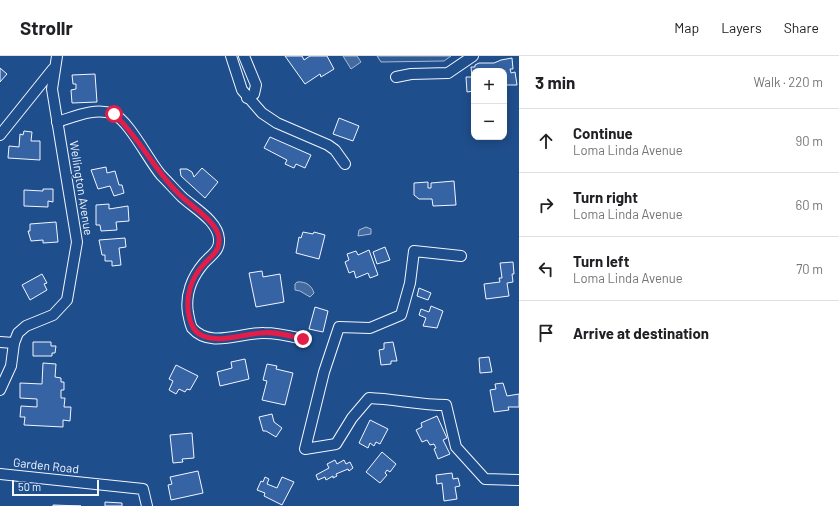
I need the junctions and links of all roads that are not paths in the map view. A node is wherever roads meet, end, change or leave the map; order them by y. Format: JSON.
{"nodes":[{"id":1,"x":57,"y":56,"type":"edge"},
{"id":2,"x":231,"y":56,"type":"edge"},
{"id":3,"x":244,"y":56,"type":"edge"},
{"id":4,"x":473,"y":56,"type":"edge"},
{"id":5,"x":54,"y":68,"type":"junction"},
{"id":6,"x":396,"y":77,"type":"dead end"},
{"id":7,"x":247,"y":98,"type":"junction"},
{"id":8,"x":57,"y":122,"type":"junction"},
{"id":9,"x":0,"y":135,"type":"edge"},
{"id":10,"x":345,"y":164,"type":"dead end"},
{"id":11,"x":461,"y":256,"type":"dead end"},
{"id":12,"x":303,"y":339,"type":"dead end"},
{"id":13,"x":0,"y":342,"type":"edge"},
{"id":14,"x":14,"y":343,"type":"junction"},
{"id":15,"x":0,"y":390,"type":"edge"},
{"id":16,"x":0,"y":474,"type":"edge"},
{"id":17,"x":519,"y":480,"type":"edge"},
{"id":18,"x":147,"y":506,"type":"edge"}],
"edges":[{"from":1,"to":5,"type":"street","name":"Wellington Avenue"},
{"from":2,"to":7,"type":"street"},
{"from":3,"to":7,"type":"street"},
{"from":4,"to":6,"type":"street"},
{"from":5,"to":8,"type":"street","name":"Wellington Avenue"},
{"from":5,"to":9,"type":"street"},
{"from":7,"to":10,"type":"street"},
{"from":8,"to":12,"type":"street"},
{"from":8,"to":14,"type":"street","name":"Wellington Avenue"},
{"from":11,"to":17,"type":"street"},
{"from":13,"to":14,"type":"street"},
{"from":14,"to":15,"type":"street","name":"Wellington Avenue"},
{"from":16,"to":18,"type":"street","name":"Garden Road"}]}
